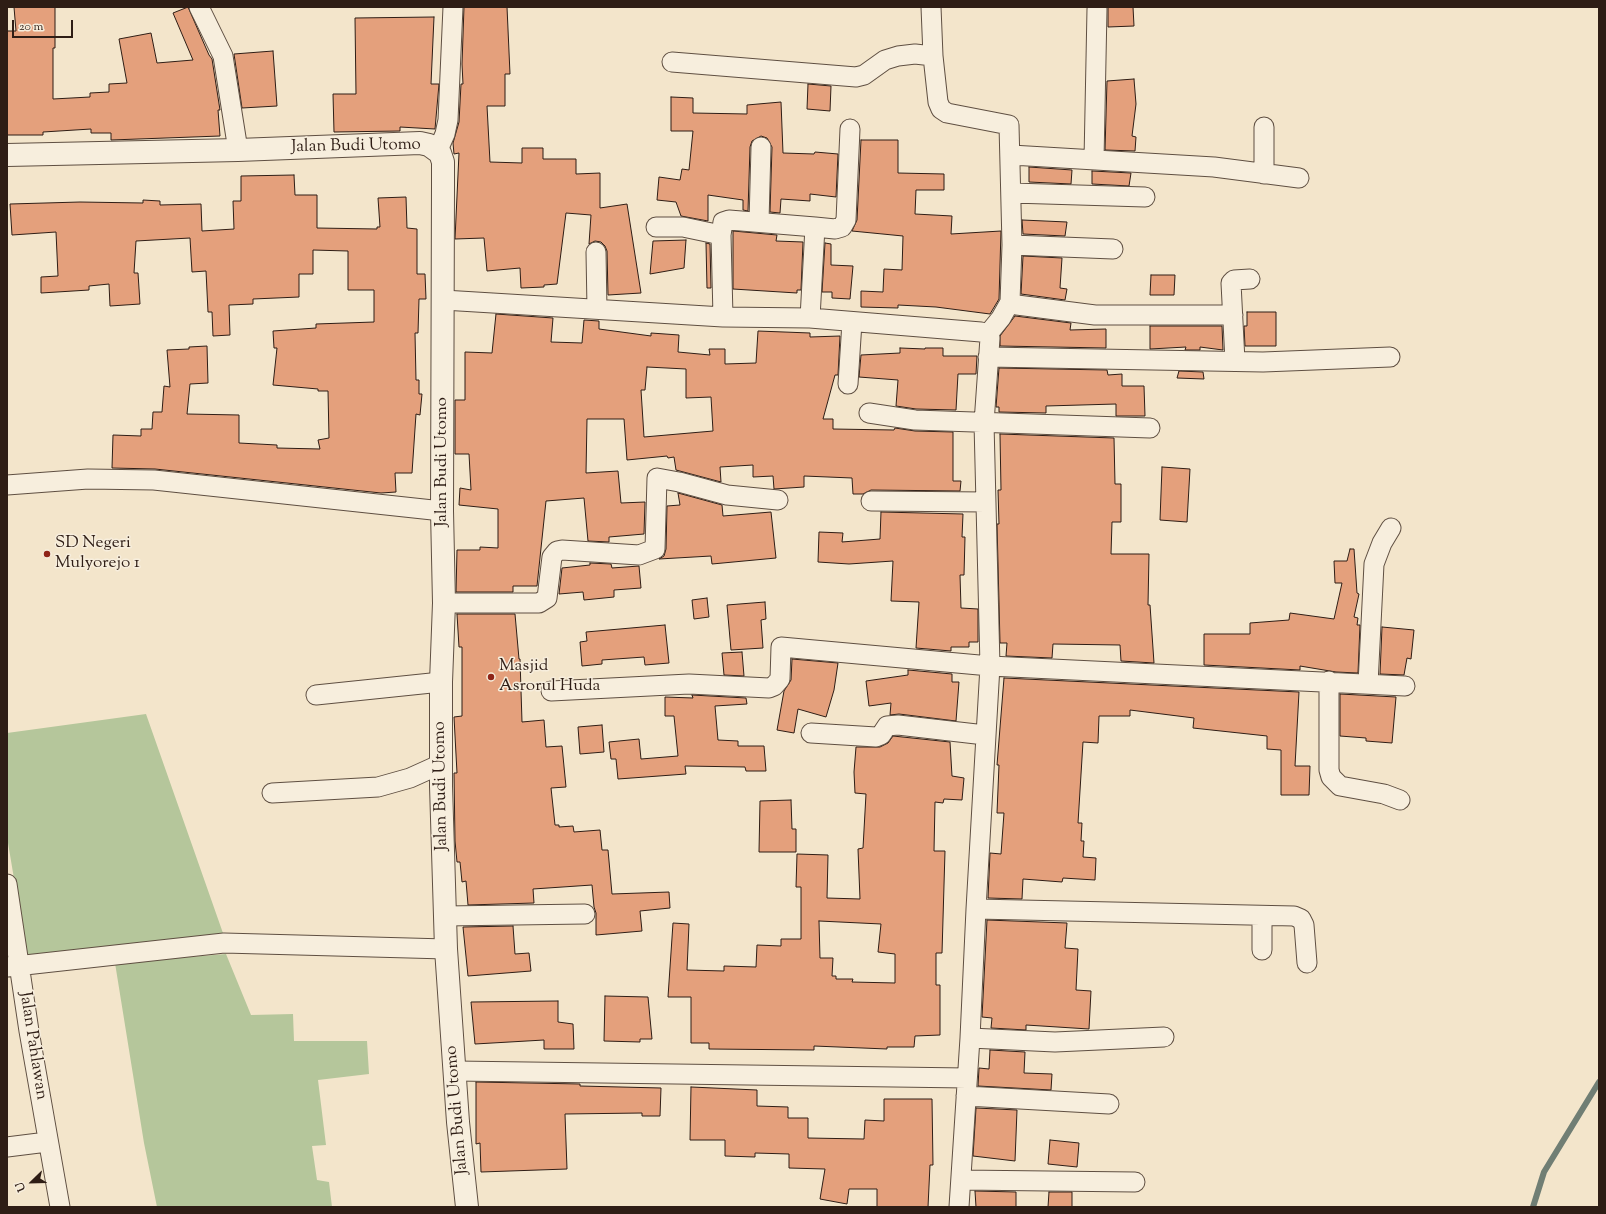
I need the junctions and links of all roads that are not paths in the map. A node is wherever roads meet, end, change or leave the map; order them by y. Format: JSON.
{"nodes":[{"id":1,"x":199,"y":7,"type":"edge"},
{"id":2,"x":453,"y":7,"type":"edge"},
{"id":3,"x":931,"y":7,"type":"edge"},
{"id":4,"x":1097,"y":9,"type":"dead end"},
{"id":5,"x":933,"y":56,"type":"junction"},
{"id":6,"x":672,"y":62,"type":"dead end"},
{"id":7,"x":1264,"y":127,"type":"dead end"},
{"id":8,"x":850,"y":128,"type":"dead end"},
{"id":9,"x":761,"y":147,"type":"dead end"},
{"id":10,"x":238,"y":150,"type":"junction"},
{"id":11,"x":438,"y":150,"type":"junction"},
{"id":12,"x":7,"y":155,"type":"edge"},
{"id":13,"x":1011,"y":155,"type":"junction"},
{"id":14,"x":1094,"y":160,"type":"junction"},
{"id":15,"x":1264,"y":174,"type":"junction"},
{"id":16,"x":1300,"y":178,"type":"dead end"},
{"id":17,"x":1012,"y":193,"type":"junction"},
{"id":18,"x":1145,"y":197,"type":"dead end"},
{"id":19,"x":759,"y":222,"type":"junction"},
{"id":20,"x":656,"y":227,"type":"dead end"},
{"id":21,"x":816,"y":227,"type":"junction"},
{"id":22,"x":721,"y":235,"type":"junction"},
{"id":23,"x":1012,"y":245,"type":"junction"},
{"id":24,"x":1112,"y":249,"type":"dead end"},
{"id":25,"x":596,"y":252,"type":"dead end"},
{"id":26,"x":1250,"y":279,"type":"dead end"},
{"id":27,"x":443,"y":300,"type":"junction"},
{"id":28,"x":1010,"y":302,"type":"junction"},
{"id":29,"x":597,"y":309,"type":"junction"},
{"id":30,"x":1233,"y":315,"type":"junction"},
{"id":31,"x":723,"y":317,"type":"junction"},
{"id":32,"x":810,"y":318,"type":"junction"},
{"id":33,"x":852,"y":322,"type":"junction"},
{"id":34,"x":988,"y":334,"type":"junction"},
{"id":35,"x":988,"y":356,"type":"junction"},
{"id":36,"x":1390,"y":357,"type":"dead end"},
{"id":37,"x":1235,"y":361,"type":"junction"},
{"id":38,"x":848,"y":384,"type":"dead end"},
{"id":39,"x":869,"y":413,"type":"dead end"},
{"id":40,"x":984,"y":423,"type":"junction"},
{"id":41,"x":1150,"y":428,"type":"dead end"},
{"id":42,"x":7,"y":485,"type":"edge"},
{"id":43,"x":778,"y":500,"type":"dead end"},
{"id":44,"x":872,"y":501,"type":"dead end"},
{"id":45,"x":986,"y":502,"type":"junction"},
{"id":46,"x":442,"y":510,"type":"junction"},
{"id":47,"x":1391,"y":528,"type":"dead end"},
{"id":48,"x":444,"y":603,"type":"junction"},
{"id":49,"x":990,"y":666,"type":"junction"},
{"id":50,"x":441,"y":682,"type":"junction"},
{"id":51,"x":1329,"y":682,"type":"junction"},
{"id":52,"x":1368,"y":684,"type":"junction"},
{"id":53,"x":1405,"y":686,"type":"dead end"},
{"id":54,"x":551,"y":691,"type":"dead end"},
{"id":55,"x":316,"y":696,"type":"dead end"},
{"id":56,"x":811,"y":733,"type":"dead end"},
{"id":57,"x":985,"y":735,"type":"junction"},
{"id":58,"x":441,"y":764,"type":"junction"},
{"id":59,"x":272,"y":793,"type":"dead end"},
{"id":60,"x":1400,"y":800,"type":"dead end"},
{"id":61,"x":7,"y":884,"type":"edge"},
{"id":62,"x":976,"y":909,"type":"junction"},
{"id":63,"x":585,"y":914,"type":"dead end"},
{"id":64,"x":445,"y":916,"type":"junction"},
{"id":65,"x":1262,"y":916,"type":"junction"},
{"id":66,"x":446,"y":949,"type":"junction"},
{"id":67,"x":1262,"y":950,"type":"dead end"},
{"id":68,"x":1307,"y":963,"type":"dead end"},
{"id":69,"x":13,"y":966,"type":"edge"},
{"id":70,"x":1164,"y":1037,"type":"dead end"},
{"id":71,"x":970,"y":1038,"type":"junction"},
{"id":72,"x":455,"y":1071,"type":"junction"},
{"id":73,"x":967,"y":1087,"type":"junction"},
{"id":74,"x":1109,"y":1104,"type":"dead end"},
{"id":75,"x":47,"y":1142,"type":"junction"},
{"id":76,"x":7,"y":1147,"type":"edge"},
{"id":77,"x":961,"y":1180,"type":"junction"},
{"id":78,"x":1135,"y":1182,"type":"dead end"},
{"id":79,"x":60,"y":1207,"type":"edge"},
{"id":80,"x":467,"y":1207,"type":"edge"},
{"id":81,"x":959,"y":1207,"type":"edge"}],
"edges":[{"from":1,"to":10,"type":"street"},
{"from":2,"to":11,"type":"street"},
{"from":3,"to":5,"type":"street"},
{"from":4,"to":14,"type":"street"},
{"from":5,"to":6,"type":"street"},
{"from":5,"to":13,"type":"street"},
{"from":7,"to":15,"type":"street"},
{"from":8,"to":21,"type":"street"},
{"from":9,"to":19,"type":"street"},
{"from":10,"to":11,"type":"street","name":"Jalan Budi Utomo"},
{"from":10,"to":12,"type":"street","name":"Jalan Budi Utomo"},
{"from":11,"to":27,"type":"street","name":"Jalan Budi Utomo"},
{"from":13,"to":14,"type":"street"},
{"from":13,"to":17,"type":"street"},
{"from":14,"to":15,"type":"street"},
{"from":15,"to":16,"type":"street"},
{"from":17,"to":18,"type":"street"},
{"from":17,"to":23,"type":"street"},
{"from":19,"to":21,"type":"street"},
{"from":19,"to":22,"type":"street"},
{"from":20,"to":22,"type":"street"},
{"from":21,"to":32,"type":"street"},
{"from":22,"to":31,"type":"street"},
{"from":23,"to":24,"type":"street"},
{"from":23,"to":28,"type":"street"},
{"from":25,"to":29,"type":"street"},
{"from":26,"to":30,"type":"street"},
{"from":27,"to":29,"type":"street"},
{"from":27,"to":46,"type":"street","name":"Jalan Budi Utomo"},
{"from":28,"to":30,"type":"street"},
{"from":28,"to":34,"type":"street"},
{"from":29,"to":31,"type":"street"},
{"from":30,"to":37,"type":"street"},
{"from":31,"to":32,"type":"street"},
{"from":32,"to":33,"type":"street"},
{"from":33,"to":34,"type":"street"},
{"from":33,"to":38,"type":"street"},
{"from":34,"to":35,"type":"street"},
{"from":35,"to":37,"type":"street"},
{"from":35,"to":40,"type":"street"},
{"from":36,"to":37,"type":"street"},
{"from":39,"to":40,"type":"street"},
{"from":40,"to":41,"type":"street"},
{"from":40,"to":45,"type":"street"},
{"from":42,"to":46,"type":"street"},
{"from":43,"to":48,"type":"street"},
{"from":44,"to":45,"type":"street"},
{"from":45,"to":49,"type":"street"},
{"from":46,"to":48,"type":"street","name":"Jalan Budi Utomo"},
{"from":47,"to":52,"type":"street"},
{"from":48,"to":50,"type":"street","name":"Jalan Budi Utomo"},
{"from":49,"to":51,"type":"street"},
{"from":49,"to":54,"type":"street"},
{"from":49,"to":57,"type":"street"},
{"from":50,"to":55,"type":"street"},
{"from":50,"to":58,"type":"street","name":"Jalan Budi Utomo"},
{"from":51,"to":52,"type":"street"},
{"from":51,"to":60,"type":"street"},
{"from":52,"to":53,"type":"street"},
{"from":56,"to":57,"type":"street"},
{"from":57,"to":62,"type":"street"},
{"from":58,"to":59,"type":"street"},
{"from":58,"to":64,"type":"street","name":"Jalan Budi Utomo"},
{"from":61,"to":69,"type":"street","name":"Jalan Pahlawan"},
{"from":62,"to":65,"type":"street"},
{"from":62,"to":71,"type":"street"},
{"from":63,"to":64,"type":"street"},
{"from":64,"to":66,"type":"street","name":"Jalan Budi Utomo"},
{"from":65,"to":67,"type":"street"},
{"from":65,"to":68,"type":"street"},
{"from":66,"to":69,"type":"street"},
{"from":66,"to":72,"type":"street","name":"Jalan Budi Utomo"},
{"from":69,"to":75,"type":"street","name":"Jalan Pahlawan"},
{"from":70,"to":71,"type":"street"},
{"from":71,"to":73,"type":"street"},
{"from":72,"to":73,"type":"street"},
{"from":72,"to":80,"type":"street","name":"Jalan Budi Utomo"},
{"from":73,"to":74,"type":"street"},
{"from":73,"to":77,"type":"street"},
{"from":75,"to":76,"type":"street"},
{"from":75,"to":79,"type":"street","name":"Jalan Pahlawan"},
{"from":77,"to":78,"type":"street"},
{"from":77,"to":81,"type":"street"}]}
